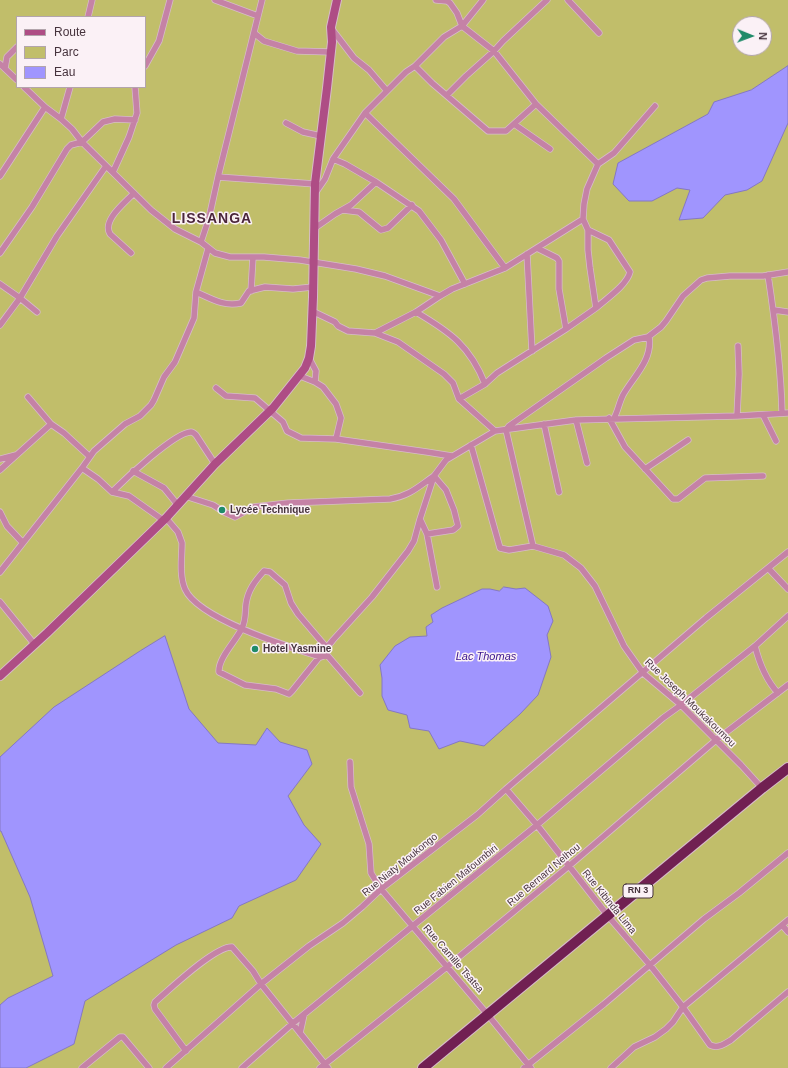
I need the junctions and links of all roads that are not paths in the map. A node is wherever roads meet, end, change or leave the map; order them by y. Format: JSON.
{"nodes":[{"id":1,"x":92,"y":0,"type":"edge"},
{"id":2,"x":170,"y":0,"type":"edge"},
{"id":3,"x":215,"y":0,"type":"edge"},
{"id":4,"x":262,"y":0,"type":"edge"},
{"id":5,"x":337,"y":0,"type":"edge"},
{"id":6,"x":436,"y":0,"type":"edge"},
{"id":7,"x":483,"y":0,"type":"edge"},
{"id":8,"x":547,"y":0,"type":"edge"},
{"id":9,"x":568,"y":0,"type":"edge"},
{"id":10,"x":88,"y":16,"type":"edge"},
{"id":11,"x":258,"y":16,"type":"junction"},
{"id":12,"x":462,"y":26,"type":"junction"},
{"id":13,"x":331,"y":27,"type":"junction"},
{"id":14,"x":254,"y":33,"type":"junction"},
{"id":15,"x":599,"y":33,"type":"dead end"},
{"id":16,"x":16,"y":49,"type":"edge"},
{"id":17,"x":494,"y":51,"type":"junction"},
{"id":18,"x":331,"y":52,"type":"junction"},
{"id":19,"x":146,"y":64,"type":"edge"},
{"id":20,"x":2,"y":66,"type":"edge"},
{"id":21,"x":415,"y":66,"type":"junction"},
{"id":22,"x":16,"y":79,"type":"edge"},
{"id":23,"x":25,"y":88,"type":"edge"},
{"id":24,"x":70,"y":88,"type":"edge"},
{"id":25,"x":135,"y":88,"type":"edge"},
{"id":26,"x":387,"y":90,"type":"junction"},
{"id":27,"x":447,"y":95,"type":"junction"},
{"id":28,"x":536,"y":104,"type":"junction"},
{"id":29,"x":655,"y":106,"type":"dead end"},
{"id":30,"x":45,"y":107,"type":"junction"},
{"id":31,"x":365,"y":113,"type":"junction"},
{"id":32,"x":61,"y":119,"type":"junction"},
{"id":33,"x":134,"y":120,"type":"junction"},
{"id":34,"x":286,"y":123,"type":"dead end"},
{"id":35,"x":514,"y":124,"type":"junction"},
{"id":36,"x":321,"y":136,"type":"junction"},
{"id":37,"x":82,"y":142,"type":"junction"},
{"id":38,"x":550,"y":149,"type":"dead end"},
{"id":39,"x":334,"y":159,"type":"junction"},
{"id":40,"x":598,"y":164,"type":"junction"},
{"id":41,"x":106,"y":166,"type":"junction"},
{"id":42,"x":113,"y":172,"type":"junction"},
{"id":43,"x":0,"y":176,"type":"edge"},
{"id":44,"x":218,"y":177,"type":"junction"},
{"id":45,"x":376,"y":182,"type":"junction"},
{"id":46,"x":315,"y":188,"type":"junction"},
{"id":47,"x":134,"y":193,"type":"junction"},
{"id":48,"x":412,"y":205,"type":"junction"},
{"id":49,"x":343,"y":210,"type":"junction"},
{"id":50,"x":583,"y":219,"type":"junction"},
{"id":51,"x":314,"y":228,"type":"junction"},
{"id":52,"x":588,"y":230,"type":"junction"},
{"id":53,"x":201,"y":242,"type":"junction"},
{"id":54,"x":537,"y":248,"type":"junction"},
{"id":55,"x":208,"y":249,"type":"junction"},
{"id":56,"x":0,"y":253,"type":"edge"},
{"id":57,"x":132,"y":253,"type":"dead end"},
{"id":58,"x":526,"y":254,"type":"junction"},
{"id":59,"x":253,"y":257,"type":"junction"},
{"id":60,"x":314,"y":262,"type":"junction"},
{"id":61,"x":505,"y":268,"type":"junction"},
{"id":62,"x":788,"y":272,"type":"edge"},
{"id":63,"x":768,"y":275,"type":"junction"},
{"id":64,"x":0,"y":284,"type":"edge"},
{"id":65,"x":465,"y":284,"type":"junction"},
{"id":66,"x":313,"y":287,"type":"junction"},
{"id":67,"x":251,"y":291,"type":"junction"},
{"id":68,"x":196,"y":292,"type":"junction"},
{"id":69,"x":440,"y":296,"type":"junction"},
{"id":70,"x":20,"y":298,"type":"junction"},
{"id":71,"x":596,"y":308,"type":"junction"},
{"id":72,"x":774,"y":310,"type":"junction"},
{"id":73,"x":312,"y":311,"type":"junction"},
{"id":74,"x":36,"y":312,"type":"dead end"},
{"id":75,"x":416,"y":312,"type":"junction"},
{"id":76,"x":788,"y":312,"type":"edge"},
{"id":77,"x":0,"y":325,"type":"edge"},
{"id":78,"x":566,"y":329,"type":"junction"},
{"id":79,"x":375,"y":333,"type":"junction"},
{"id":80,"x":648,"y":337,"type":"junction"},
{"id":81,"x":738,"y":346,"type":"dead end"},
{"id":82,"x":532,"y":351,"type":"junction"},
{"id":83,"x":309,"y":358,"type":"junction"},
{"id":84,"x":300,"y":376,"type":"junction"},
{"id":85,"x":315,"y":382,"type":"junction"},
{"id":86,"x":788,"y":383,"type":"edge"},
{"id":87,"x":485,"y":384,"type":"junction"},
{"id":88,"x":781,"y":385,"type":"junction"},
{"id":89,"x":216,"y":388,"type":"dead end"},
{"id":90,"x":28,"y":397,"type":"dead end"},
{"id":91,"x":459,"y":399,"type":"junction"},
{"id":92,"x":270,"y":411,"type":"junction"},
{"id":93,"x":785,"y":413,"type":"edge"},
{"id":94,"x":763,"y":415,"type":"junction"},
{"id":95,"x":737,"y":416,"type":"junction"},
{"id":96,"x":611,"y":418,"type":"junction"},
{"id":97,"x":576,"y":420,"type":"junction"},
{"id":98,"x":51,"y":424,"type":"junction"},
{"id":99,"x":544,"y":424,"type":"junction"},
{"id":100,"x":506,"y":430,"type":"junction"},
{"id":101,"x":494,"y":431,"type":"junction"},
{"id":102,"x":336,"y":439,"type":"junction"},
{"id":103,"x":688,"y":440,"type":"dead end"},
{"id":104,"x":776,"y":441,"type":"dead end"},
{"id":105,"x":471,"y":445,"type":"junction"},
{"id":106,"x":16,"y":455,"type":"junction"},
{"id":107,"x":89,"y":456,"type":"junction"},
{"id":108,"x":452,"y":456,"type":"junction"},
{"id":109,"x":0,"y":459,"type":"edge"},
{"id":110,"x":587,"y":463,"type":"dead end"},
{"id":111,"x":215,"y":464,"type":"junction"},
{"id":112,"x":82,"y":468,"type":"junction"},
{"id":113,"x":645,"y":469,"type":"junction"},
{"id":114,"x":0,"y":470,"type":"edge"},
{"id":115,"x":133,"y":471,"type":"junction"},
{"id":116,"x":434,"y":476,"type":"junction"},
{"id":117,"x":763,"y":476,"type":"dead end"},
{"id":118,"x":112,"y":492,"type":"junction"},
{"id":119,"x":559,"y":492,"type":"dead end"},
{"id":120,"x":185,"y":496,"type":"junction"},
{"id":121,"x":178,"y":504,"type":"junction"},
{"id":122,"x":0,"y":512,"type":"edge"},
{"id":123,"x":164,"y":519,"type":"junction"},
{"id":124,"x":420,"y":519,"type":"junction"},
{"id":125,"x":427,"y":534,"type":"junction"},
{"id":126,"x":23,"y":543,"type":"junction"},
{"id":127,"x":533,"y":546,"type":"junction"},
{"id":128,"x":788,"y":552,"type":"edge"},
{"id":129,"x":768,"y":568,"type":"junction"},
{"id":130,"x":0,"y":572,"type":"edge"},
{"id":131,"x":437,"y":587,"type":"dead end"},
{"id":132,"x":788,"y":589,"type":"edge"},
{"id":133,"x":0,"y":602,"type":"edge"},
{"id":134,"x":788,"y":616,"type":"edge"},
{"id":135,"x":242,"y":628,"type":"junction"},
{"id":136,"x":35,"y":645,"type":"junction"},
{"id":137,"x":755,"y":646,"type":"junction"},
{"id":138,"x":326,"y":648,"type":"junction"},
{"id":139,"x":320,"y":656,"type":"junction"},
{"id":140,"x":643,"y":673,"type":"junction"},
{"id":141,"x":0,"y":676,"type":"edge"},
{"id":142,"x":788,"y":685,"type":"edge"},
{"id":143,"x":360,"y":693,"type":"dead end"},
{"id":144,"x":778,"y":693,"type":"junction"},
{"id":145,"x":681,"y":706,"type":"junction"},
{"id":146,"x":716,"y":740,"type":"junction"},
{"id":147,"x":350,"y":762,"type":"dead end"},
{"id":148,"x":788,"y":768,"type":"edge"},
{"id":149,"x":762,"y":788,"type":"junction"},
{"id":150,"x":506,"y":789,"type":"junction"},
{"id":151,"x":537,"y":826,"type":"junction"},
{"id":152,"x":788,"y":853,"type":"edge"},
{"id":153,"x":569,"y":866,"type":"junction"},
{"id":154,"x":381,"y":888,"type":"junction"},
{"id":155,"x":608,"y":916,"type":"junction"},
{"id":156,"x":788,"y":920,"type":"edge"},
{"id":157,"x":782,"y":925,"type":"junction"},
{"id":158,"x":413,"y":926,"type":"junction"},
{"id":159,"x":788,"y":932,"type":"edge"},
{"id":160,"x":448,"y":966,"type":"junction"},
{"id":161,"x":650,"y":966,"type":"junction"},
{"id":162,"x":261,"y":984,"type":"junction"},
{"id":163,"x":788,"y":992,"type":"edge"},
{"id":164,"x":683,"y":1007,"type":"junction"},
{"id":165,"x":304,"y":1015,"type":"junction"},
{"id":166,"x":488,"y":1015,"type":"junction"},
{"id":167,"x":292,"y":1024,"type":"junction"},
{"id":168,"x":300,"y":1033,"type":"junction"},
{"id":169,"x":186,"y":1051,"type":"junction"},
{"id":170,"x":324,"y":1067,"type":"edge"},
{"id":171,"x":527,"y":1067,"type":"edge"},
{"id":172,"x":82,"y":1068,"type":"edge"},
{"id":173,"x":149,"y":1068,"type":"edge"},
{"id":174,"x":166,"y":1068,"type":"edge"},
{"id":175,"x":242,"y":1068,"type":"edge"},
{"id":176,"x":423,"y":1068,"type":"edge"},
{"id":177,"x":611,"y":1068,"type":"edge"}],
"edges":[{"from":1,"to":10,"type":"street"},
{"from":2,"to":19,"type":"street"},
{"from":3,"to":11,"type":"street"},
{"from":4,"to":11,"type":"street"},
{"from":5,"to":13,"type":"street"},
{"from":6,"to":12,"type":"street"},
{"from":7,"to":12,"type":"street"},
{"from":8,"to":17,"type":"street"},
{"from":9,"to":15,"type":"street"},
{"from":11,"to":14,"type":"street"},
{"from":12,"to":17,"type":"street"},
{"from":12,"to":21,"type":"street"},
{"from":13,"to":18,"type":"street"},
{"from":13,"to":26,"type":"street"},
{"from":14,"to":18,"type":"street"},
{"from":14,"to":44,"type":"street"},
{"from":16,"to":20,"type":"street"},
{"from":17,"to":27,"type":"street"},
{"from":17,"to":28,"type":"street"},
{"from":18,"to":36,"type":"street"},
{"from":20,"to":22,"type":"street"},
{"from":21,"to":26,"type":"street"},
{"from":21,"to":27,"type":"street"},
{"from":23,"to":30,"type":"street"},
{"from":24,"to":32,"type":"street"},
{"from":25,"to":33,"type":"street"},
{"from":26,"to":31,"type":"street"},
{"from":27,"to":35,"type":"street"},
{"from":28,"to":35,"type":"street"},
{"from":28,"to":40,"type":"street"},
{"from":29,"to":40,"type":"street"},
{"from":30,"to":32,"type":"street"},
{"from":30,"to":43,"type":"street"},
{"from":31,"to":39,"type":"street"},
{"from":31,"to":61,"type":"street"},
{"from":32,"to":37,"type":"street"},
{"from":33,"to":37,"type":"street"},
{"from":33,"to":42,"type":"street"},
{"from":34,"to":36,"type":"street"},
{"from":35,"to":38,"type":"street"},
{"from":36,"to":46,"type":"street"},
{"from":37,"to":41,"type":"street"},
{"from":37,"to":56,"type":"street"},
{"from":39,"to":45,"type":"street"},
{"from":39,"to":46,"type":"street"},
{"from":40,"to":50,"type":"street"},
{"from":41,"to":42,"type":"street"},
{"from":41,"to":70,"type":"street"},
{"from":42,"to":47,"type":"street"},
{"from":44,"to":46,"type":"street"},
{"from":44,"to":53,"type":"street"},
{"from":45,"to":48,"type":"street"},
{"from":45,"to":49,"type":"street"},
{"from":46,"to":51,"type":"street"},
{"from":47,"to":53,"type":"street"},
{"from":47,"to":57,"type":"street"},
{"from":48,"to":49,"type":"street"},
{"from":48,"to":65,"type":"street"},
{"from":49,"to":51,"type":"street"},
{"from":50,"to":52,"type":"street"},
{"from":50,"to":54,"type":"street"},
{"from":51,"to":60,"type":"street"},
{"from":52,"to":71,"type":"street"},
{"from":52,"to":71,"type":"street"},
{"from":53,"to":55,"type":"street"},
{"from":54,"to":58,"type":"street"},
{"from":54,"to":78,"type":"street"},
{"from":55,"to":59,"type":"street"},
{"from":55,"to":68,"type":"street"},
{"from":58,"to":61,"type":"street"},
{"from":58,"to":82,"type":"street"},
{"from":59,"to":60,"type":"street"},
{"from":59,"to":67,"type":"street"},
{"from":60,"to":66,"type":"street"},
{"from":60,"to":69,"type":"street"},
{"from":61,"to":65,"type":"street"},
{"from":62,"to":63,"type":"street"},
{"from":63,"to":72,"type":"street"},
{"from":63,"to":80,"type":"street"},
{"from":64,"to":70,"type":"street"},
{"from":65,"to":69,"type":"street"},
{"from":66,"to":67,"type":"street"},
{"from":66,"to":73,"type":"street"},
{"from":67,"to":68,"type":"street"},
{"from":68,"to":107,"type":"street"},
{"from":69,"to":75,"type":"street"},
{"from":70,"to":74,"type":"street"},
{"from":70,"to":77,"type":"street"},
{"from":71,"to":78,"type":"street"},
{"from":72,"to":76,"type":"street"},
{"from":72,"to":88,"type":"street"},
{"from":73,"to":79,"type":"street"},
{"from":73,"to":83,"type":"street"},
{"from":75,"to":79,"type":"street"},
{"from":75,"to":87,"type":"street"},
{"from":78,"to":82,"type":"street"},
{"from":79,"to":91,"type":"street"},
{"from":80,"to":96,"type":"street"},
{"from":80,"to":100,"type":"street"},
{"from":81,"to":95,"type":"street"},
{"from":82,"to":87,"type":"street"},
{"from":83,"to":84,"type":"street"},
{"from":83,"to":85,"type":"street"},
{"from":84,"to":85,"type":"street"},
{"from":84,"to":92,"type":"street"},
{"from":85,"to":102,"type":"street"},
{"from":86,"to":88,"type":"street"},
{"from":87,"to":91,"type":"street"},
{"from":88,"to":93,"type":"street"},
{"from":89,"to":92,"type":"street"},
{"from":90,"to":98,"type":"street"},
{"from":91,"to":101,"type":"street"},
{"from":92,"to":102,"type":"street"},
{"from":92,"to":111,"type":"street"},
{"from":93,"to":94,"type":"street"},
{"from":94,"to":95,"type":"street"},
{"from":94,"to":104,"type":"street"},
{"from":95,"to":96,"type":"street"},
{"from":96,"to":97,"type":"street"},
{"from":96,"to":113,"type":"street"},
{"from":97,"to":99,"type":"street"},
{"from":97,"to":110,"type":"street"},
{"from":98,"to":106,"type":"street"},
{"from":98,"to":107,"type":"street"},
{"from":99,"to":100,"type":"street"},
{"from":99,"to":119,"type":"street"},
{"from":100,"to":101,"type":"street"},
{"from":100,"to":127,"type":"street"},
{"from":101,"to":105,"type":"street"},
{"from":102,"to":108,"type":"street"},
{"from":103,"to":113,"type":"street"},
{"from":105,"to":108,"type":"street"},
{"from":105,"to":127,"type":"street"},
{"from":106,"to":109,"type":"street"},
{"from":106,"to":114,"type":"street"},
{"from":107,"to":112,"type":"street"},
{"from":108,"to":116,"type":"street"},
{"from":111,"to":115,"type":"street"},
{"from":111,"to":120,"type":"street"},
{"from":112,"to":118,"type":"street"},
{"from":112,"to":126,"type":"street"},
{"from":113,"to":117,"type":"street"},
{"from":115,"to":118,"type":"street"},
{"from":115,"to":121,"type":"street"},
{"from":116,"to":120,"type":"street"},
{"from":116,"to":124,"type":"street"},
{"from":116,"to":125,"type":"street"},
{"from":118,"to":123,"type":"street"},
{"from":120,"to":121,"type":"street"},
{"from":121,"to":123,"type":"street"},
{"from":122,"to":126,"type":"street"},
{"from":123,"to":135,"type":"street"},
{"from":123,"to":136,"type":"street"},
{"from":124,"to":125,"type":"street"},
{"from":124,"to":138,"type":"street"},
{"from":125,"to":131,"type":"street"},
{"from":126,"to":130,"type":"street"},
{"from":127,"to":140,"type":"street","name":"Rue Joseph Moukakoumou"},
{"from":128,"to":129,"type":"street","name":"Rue Niaty Moukongo"},
{"from":129,"to":132,"type":"street"},
{"from":129,"to":140,"type":"street","name":"Rue Niaty Moukongo"},
{"from":133,"to":136,"type":"street"},
{"from":134,"to":137,"type":"street","name":"Rue Fabien Mafoumbiri"},
{"from":135,"to":138,"type":"street"},
{"from":135,"to":139,"type":"street"},
{"from":135,"to":139,"type":"street"},
{"from":136,"to":141,"type":"street"},
{"from":137,"to":144,"type":"street"},
{"from":137,"to":145,"type":"street","name":"Rue Fabien Mafoumbiri"},
{"from":138,"to":139,"type":"street"},
{"from":139,"to":143,"type":"street"},
{"from":140,"to":145,"type":"street","name":"Rue Joseph Moukakoumou"},
{"from":140,"to":150,"type":"street","name":"Rue Niaty Moukongo"},
{"from":142,"to":144,"type":"street","name":"Rue Bernard Nelhou"},
{"from":144,"to":146,"type":"street","name":"Rue Bernard Nelhou"},
{"from":145,"to":146,"type":"street","name":"Rue Joseph Moukakoumou"},
{"from":145,"to":151,"type":"street","name":"Rue Fabien Mafoumbiri"},
{"from":146,"to":149,"type":"street","name":"Rue Joseph Moukakoumou"},
{"from":146,"to":153,"type":"street","name":"Rue Bernard Nelhou"},
{"from":147,"to":154,"type":"street","name":"Rue Camille Tsatsa"},
{"from":148,"to":149,"type":"highway","number":"RN 3"},
{"from":149,"to":155,"type":"highway","number":"RN 3"},
{"from":150,"to":151,"type":"street","name":"Rue Kibinda Lima"},
{"from":150,"to":154,"type":"street","name":"Rue Niaty Moukongo"},
{"from":151,"to":153,"type":"street","name":"Rue Kibinda Lima"},
{"from":151,"to":158,"type":"street","name":"Rue Fabien Mafoumbiri"},
{"from":152,"to":161,"type":"street"},
{"from":153,"to":155,"type":"street","name":"Rue Kibinda Lima"},
{"from":153,"to":160,"type":"street","name":"Rue Bernard Nelhou"},
{"from":154,"to":158,"type":"street","name":"Rue Camille Tsatsa"},
{"from":154,"to":162,"type":"street","name":"Rue Niaty Moukongo"},
{"from":155,"to":161,"type":"street","name":"Rue Kibinda Lima"},
{"from":155,"to":166,"type":"highway","number":"RN 3"},
{"from":156,"to":157,"type":"street"},
{"from":157,"to":159,"type":"street"},
{"from":157,"to":164,"type":"street"},
{"from":158,"to":160,"type":"street","name":"Rue Camille Tsatsa"},
{"from":158,"to":165,"type":"street","name":"Rue Fabien Mafoumbiri"},
{"from":160,"to":166,"type":"street","name":"Rue Camille Tsatsa"},
{"from":160,"to":170,"type":"street","name":"Rue Bernard Nelhou"},
{"from":161,"to":164,"type":"street","name":"Rue Kibinda Lima"},
{"from":161,"to":171,"type":"street"},
{"from":162,"to":167,"type":"street"},
{"from":162,"to":169,"type":"street","name":"Rue Niaty Moukongo"},
{"from":162,"to":169,"type":"street"},
{"from":163,"to":164,"type":"street","name":"Rue Kibinda Lima"},
{"from":164,"to":177,"type":"street"},
{"from":165,"to":167,"type":"street","name":"Rue Fabien Mafoumbiri"},
{"from":165,"to":168,"type":"street"},
{"from":166,"to":171,"type":"street","name":"Rue Camille Tsatsa"},
{"from":166,"to":176,"type":"highway","number":"RN 3"},
{"from":167,"to":168,"type":"street"},
{"from":167,"to":175,"type":"street","name":"Rue Fabien Mafoumbiri"},
{"from":168,"to":170,"type":"street"},
{"from":169,"to":174,"type":"street","name":"Rue Niaty Moukongo"},
{"from":172,"to":173,"type":"street"}]}
